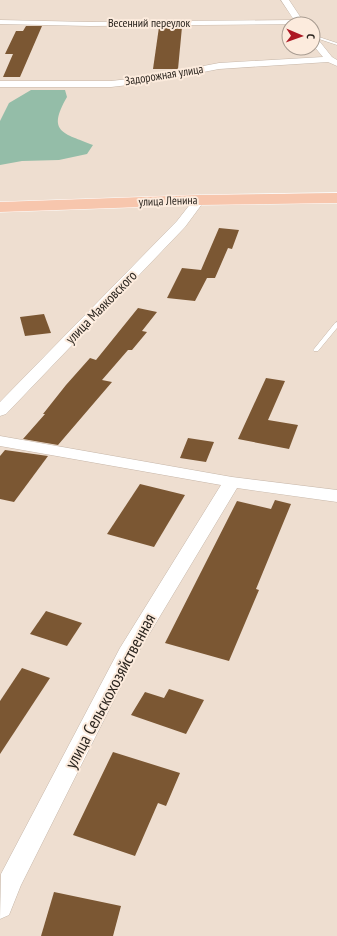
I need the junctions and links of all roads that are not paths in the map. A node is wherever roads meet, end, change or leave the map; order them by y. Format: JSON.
{"nodes":[{"id":1,"x":285,"y":0,"type":"edge"},
{"id":2,"x":295,"y":16,"type":"edge"},
{"id":3,"x":0,"y":22,"type":"edge"},
{"id":4,"x":281,"y":23,"type":"edge"},
{"id":5,"x":321,"y":39,"type":"edge"},
{"id":6,"x":337,"y":44,"type":"edge"},
{"id":7,"x":321,"y":48,"type":"edge"},
{"id":8,"x":333,"y":61,"type":"edge"},
{"id":9,"x":0,"y":84,"type":"edge"},
{"id":10,"x":337,"y":198,"type":"edge"},
{"id":11,"x":199,"y":200,"type":"junction"},
{"id":12,"x":0,"y":207,"type":"edge"},
{"id":13,"x":337,"y":324,"type":"edge"},
{"id":14,"x":316,"y":350,"type":"dead end"},
{"id":15,"x":0,"y":411,"type":"edge"},
{"id":16,"x":0,"y":441,"type":"edge"},
{"id":17,"x":232,"y":482,"type":"junction"},
{"id":18,"x":337,"y":496,"type":"edge"},
{"id":19,"x":0,"y":907,"type":"edge"}],
"edges":[{"from":1,"to":2,"type":"street"},
{"from":3,"to":4,"type":"street","name":"Весенний переулок"},
{"from":5,"to":6,"type":"lane"},
{"from":7,"to":8,"type":"street"},
{"from":8,"to":9,"type":"street","name":"Задорожная улица"},
{"from":10,"to":11,"type":"main road","name":"улица Ленина"},
{"from":11,"to":12,"type":"main road","name":"улица Ленина"},
{"from":11,"to":15,"type":"street","name":"улица Маяковского"},
{"from":13,"to":14,"type":"lane"},
{"from":16,"to":17,"type":"street"},
{"from":17,"to":18,"type":"street"},
{"from":17,"to":19,"type":"street","name":"улица Сельскохозяйственная"}]}
